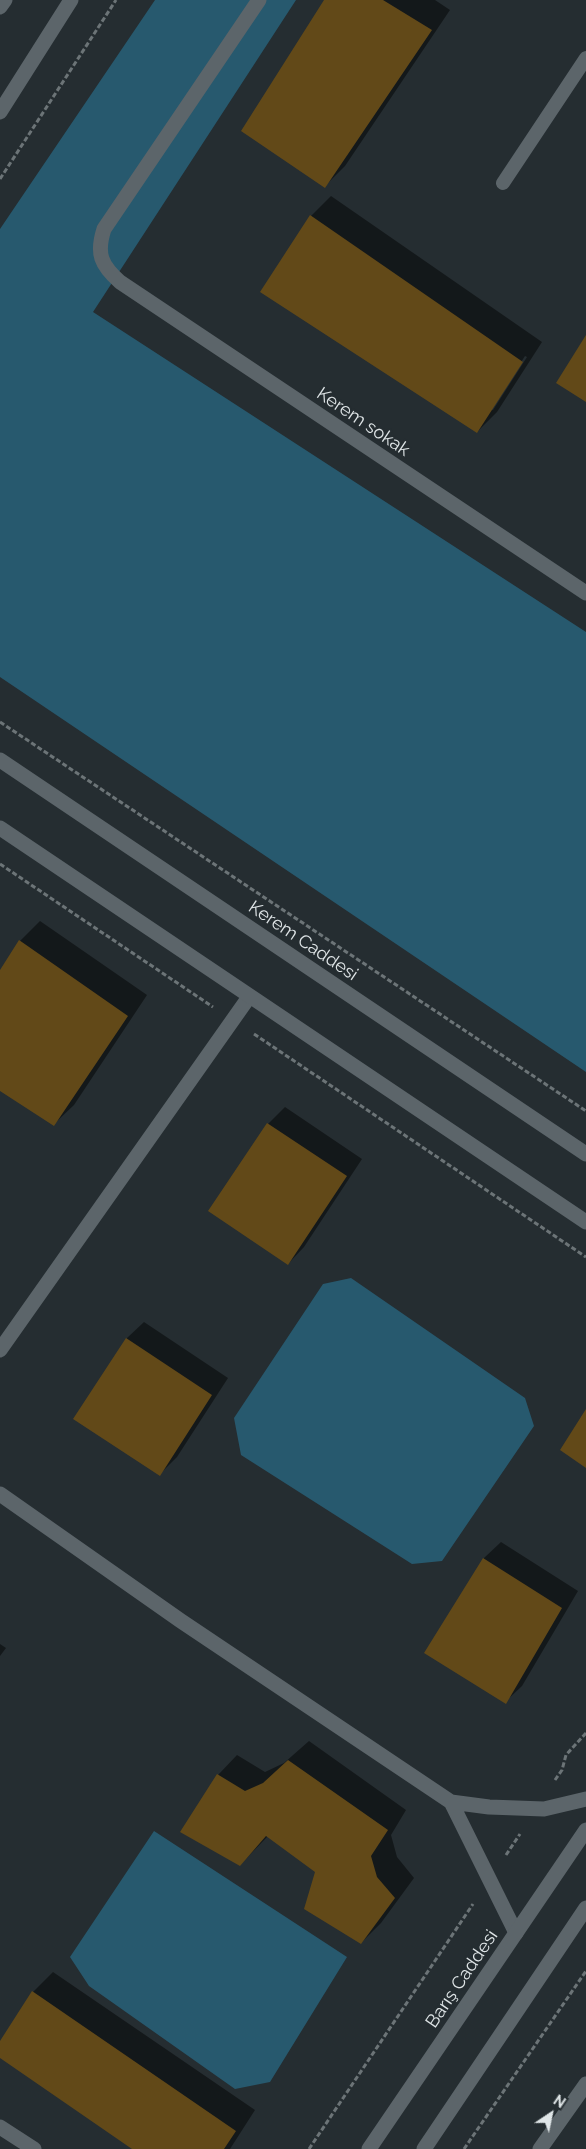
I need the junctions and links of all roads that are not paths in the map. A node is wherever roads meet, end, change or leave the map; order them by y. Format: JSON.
{"nodes":[{"id":1,"x":4,"y":0,"type":"edge"},
{"id":2,"x":71,"y":0,"type":"edge"},
{"id":3,"x":259,"y":0,"type":"edge"},
{"id":4,"x":0,"y":7,"type":"edge"},
{"id":5,"x":586,"y":58,"type":"edge"},
{"id":6,"x":0,"y":112,"type":"edge"},
{"id":7,"x":502,"y":183,"type":"dead end"},
{"id":8,"x":586,"y":593,"type":"edge"},
{"id":9,"x":0,"y":760,"type":"edge"},
{"id":10,"x":0,"y":828,"type":"edge"},
{"id":11,"x":249,"y":997,"type":"junction"},
{"id":12,"x":586,"y":1154,"type":"edge"},
{"id":13,"x":586,"y":1222,"type":"edge"},
{"id":14,"x":0,"y":1350,"type":"edge"},
{"id":15,"x":0,"y":1494,"type":"edge"},
{"id":16,"x":586,"y":1799,"type":"edge"},
{"id":17,"x":451,"y":1802,"type":"junction"},
{"id":18,"x":586,"y":1830,"type":"edge"},
{"id":19,"x":586,"y":1908,"type":"edge"},
{"id":20,"x":516,"y":1933,"type":"junction"},
{"id":21,"x":586,"y":2084,"type":"edge"},
{"id":22,"x":0,"y":2127,"type":"edge"},
{"id":23,"x":34,"y":2149,"type":"edge"},
{"id":24,"x":369,"y":2149,"type":"edge"},
{"id":25,"x":424,"y":2149,"type":"edge"},
{"id":26,"x":540,"y":2149,"type":"edge"}],
"edges":[{"from":1,"to":4,"type":"street"},
{"from":2,"to":6,"type":"street"},
{"from":3,"to":8,"type":"street","name":"Kerem sokak"},
{"from":5,"to":7,"type":"lane"},
{"from":9,"to":12,"type":"street","name":"Kerem Caddesi"},
{"from":10,"to":11,"type":"street"},
{"from":11,"to":13,"type":"street"},
{"from":11,"to":14,"type":"street"},
{"from":15,"to":17,"type":"street"},
{"from":16,"to":17,"type":"street"},
{"from":17,"to":20,"type":"street"},
{"from":18,"to":20,"type":"street","name":"Barış Caddesi"},
{"from":19,"to":25,"type":"street"},
{"from":20,"to":24,"type":"street","name":"Barış Caddesi"},
{"from":21,"to":26,"type":"street"},
{"from":22,"to":23,"type":"street"}]}
